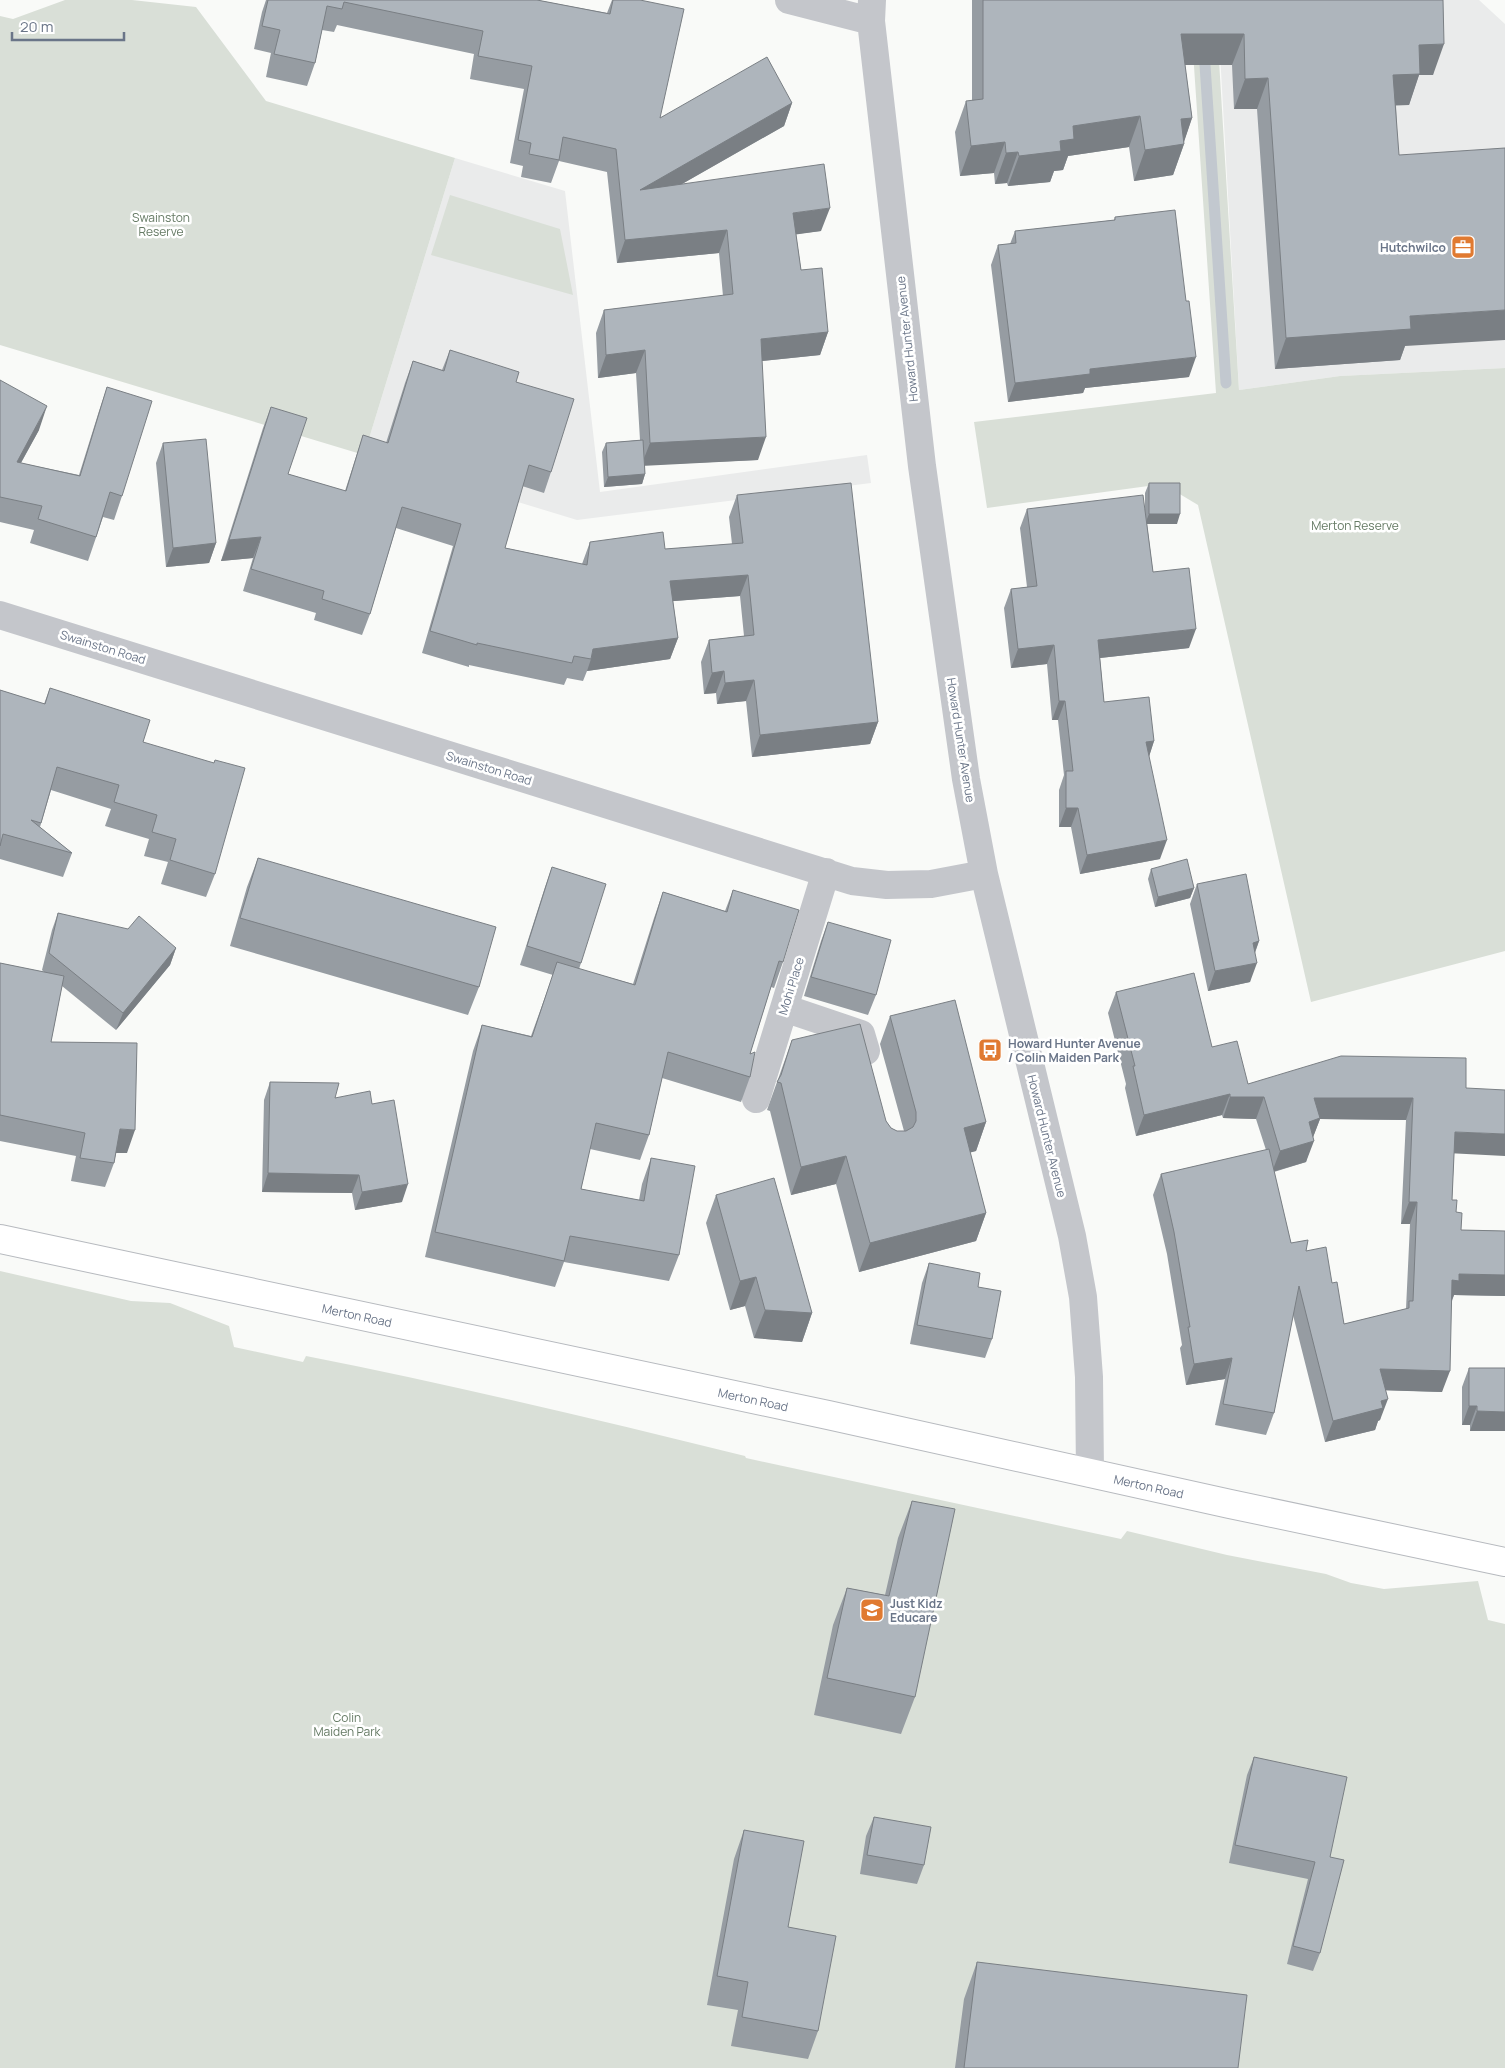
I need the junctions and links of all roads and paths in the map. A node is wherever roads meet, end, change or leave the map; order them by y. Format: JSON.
{"nodes":[{"id":1,"x":788,"y":0,"type":"edge"},
{"id":2,"x":872,"y":10,"type":"edge"},
{"id":3,"x":0,"y":615,"type":"edge"},
{"id":4,"x":826,"y":872,"type":"junction"},
{"id":5,"x":984,"y":874,"type":"junction"},
{"id":6,"x":784,"y":1008,"type":"junction"},
{"id":7,"x":871,"y":1071,"type":"edge"},
{"id":8,"x":756,"y":1099,"type":"dead end"},
{"id":9,"x":0,"y":1239,"type":"edge"},
{"id":10,"x":1090,"y":1473,"type":"junction"},
{"id":11,"x":1505,"y":1562,"type":"edge"}],
"edges":[{"from":1,"to":2,"type":"street"},
{"from":2,"to":5,"type":"street","name":"Howard Hunter Avenue"},
{"from":3,"to":4,"type":"street","name":"Swainston Road"},
{"from":4,"to":5,"type":"street","name":"Swainston Road"},
{"from":4,"to":6,"type":"street","name":"Mohi Place"},
{"from":5,"to":10,"type":"street","name":"Howard Hunter Avenue"},
{"from":6,"to":7,"type":"street"},
{"from":6,"to":8,"type":"street","name":"Mohi Place"},
{"from":9,"to":10,"type":"main road","name":"Merton Road"},
{"from":10,"to":11,"type":"main road","name":"Merton Road"}]}
